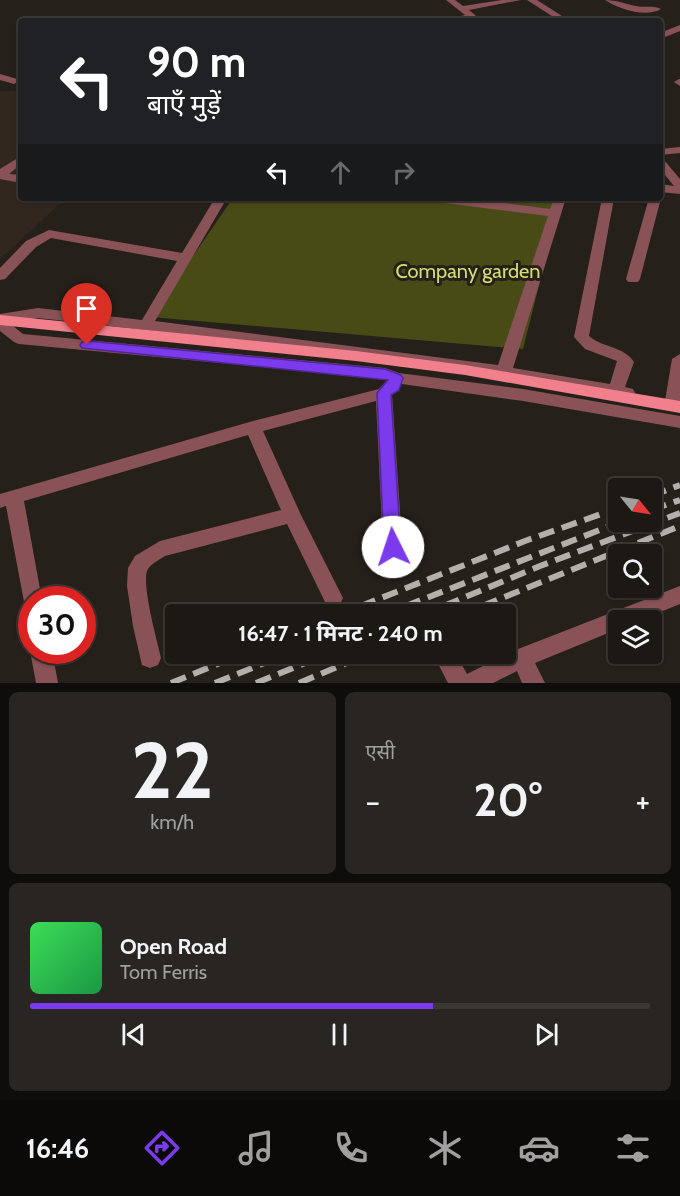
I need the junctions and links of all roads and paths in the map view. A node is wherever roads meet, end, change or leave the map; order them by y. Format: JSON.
{"nodes":[{"id":1,"x":450,"y":0,"type":"edge"},
{"id":2,"x":517,"y":0,"type":"edge"},
{"id":3,"x":531,"y":0,"type":"edge"},
{"id":4,"x":609,"y":0,"type":"edge"},
{"id":5,"x":460,"y":9,"type":"junction"},
{"id":6,"x":657,"y":9,"type":"dead end"},
{"id":7,"x":558,"y":16,"type":"dead end"},
{"id":8,"x":474,"y":18,"type":"edge"},
{"id":9,"x":680,"y":28,"type":"edge"},
{"id":10,"x":663,"y":35,"type":"edge"},
{"id":11,"x":0,"y":77,"type":"edge"},
{"id":12,"x":14,"y":81,"type":"dead end"},
{"id":13,"x":680,"y":150,"type":"edge"},
{"id":14,"x":663,"y":152,"type":"edge"},
{"id":15,"x":18,"y":161,"type":"edge"},
{"id":16,"x":663,"y":166,"type":"edge"},
{"id":17,"x":0,"y":176,"type":"edge"},
{"id":18,"x":18,"y":179,"type":"edge"},
{"id":19,"x":663,"y":188,"type":"edge"},
{"id":20,"x":680,"y":188,"type":"edge"},
{"id":21,"x":219,"y":201,"type":"edge"},
{"id":22,"x":461,"y":201,"type":"edge"},
{"id":23,"x":559,"y":201,"type":"edge"},
{"id":24,"x":607,"y":201,"type":"edge"},
{"id":25,"x":655,"y":201,"type":"edge"},
{"id":26,"x":555,"y":213,"type":"junction"},
{"id":27,"x":185,"y":258,"type":"junction"},
{"id":28,"x":0,"y":276,"type":"edge"},
{"id":29,"x":633,"y":279,"type":"dead end"},
{"id":30,"x":0,"y":320,"type":"edge"},
{"id":31,"x":146,"y":325,"type":"junction"},
{"id":32,"x":680,"y":359,"type":"edge"},
{"id":33,"x":504,"y":370,"type":"junction"},
{"id":34,"x":396,"y":378,"type":"junction"},
{"id":35,"x":616,"y":390,"type":"junction"},
{"id":36,"x":384,"y":393,"type":"junction"},
{"id":37,"x":678,"y":404,"type":"edge"},
{"id":38,"x":680,"y":422,"type":"edge"},
{"id":39,"x":253,"y":427,"type":"junction"},
{"id":40,"x":7,"y":499,"type":"edge"},
{"id":41,"x":292,"y":515,"type":"junction"},
{"id":42,"x":394,"y":569,"type":"dead end"},
{"id":43,"x":28,"y":586,"type":"edge"},
{"id":44,"x":680,"y":594,"type":"edge"},
{"id":45,"x":333,"y":598,"type":"dead end"},
{"id":46,"x":150,"y":658,"type":"dead end"},
{"id":47,"x":521,"y":658,"type":"junction"},
{"id":48,"x":43,"y":664,"type":"edge"},
{"id":49,"x":450,"y":664,"type":"edge"},
{"id":50,"x":47,"y":683,"type":"edge"},
{"id":51,"x":460,"y":683,"type":"edge"},
{"id":52,"x":471,"y":683,"type":"edge"},
{"id":53,"x":534,"y":683,"type":"edge"}],
"edges":[{"from":1,"to":5,"type":"street"},
{"from":2,"to":5,"type":"street"},
{"from":3,"to":7,"type":"street"},
{"from":4,"to":6,"type":"street"},
{"from":5,"to":8,"type":"street"},
{"from":9,"to":10,"type":"street"},
{"from":11,"to":12,"type":"street"},
{"from":13,"to":14,"type":"street"},
{"from":15,"to":17,"type":"street"},
{"from":16,"to":20,"type":"street"},
{"from":17,"to":18,"type":"street"},
{"from":19,"to":20,"type":"street"},
{"from":21,"to":27,"type":"street"},
{"from":22,"to":26,"type":"street"},
{"from":23,"to":26,"type":"street"},
{"from":24,"to":35,"type":"street"},
{"from":25,"to":29,"type":"street"},
{"from":26,"to":33,"type":"street"},
{"from":27,"to":28,"type":"street"},
{"from":27,"to":31,"type":"street"},
{"from":30,"to":31,"type":"street"},
{"from":30,"to":34,"type":"street"},
{"from":30,"to":37,"type":"main road"},
{"from":31,"to":33,"type":"street"},
{"from":32,"to":37,"type":"street"},
{"from":33,"to":35,"type":"street"},
{"from":34,"to":36,"type":"street"},
{"from":34,"to":38,"type":"street"},
{"from":35,"to":37,"type":"street"},
{"from":36,"to":39,"type":"street"},
{"from":36,"to":42,"type":"street"},
{"from":39,"to":40,"type":"street"},
{"from":39,"to":41,"type":"street"},
{"from":40,"to":43,"type":"street"},
{"from":41,"to":45,"type":"street"},
{"from":41,"to":46,"type":"street"},
{"from":44,"to":47,"type":"street"},
{"from":47,"to":52,"type":"street"},
{"from":47,"to":53,"type":"street"},
{"from":48,"to":50,"type":"street"},
{"from":49,"to":51,"type":"street"}]}
